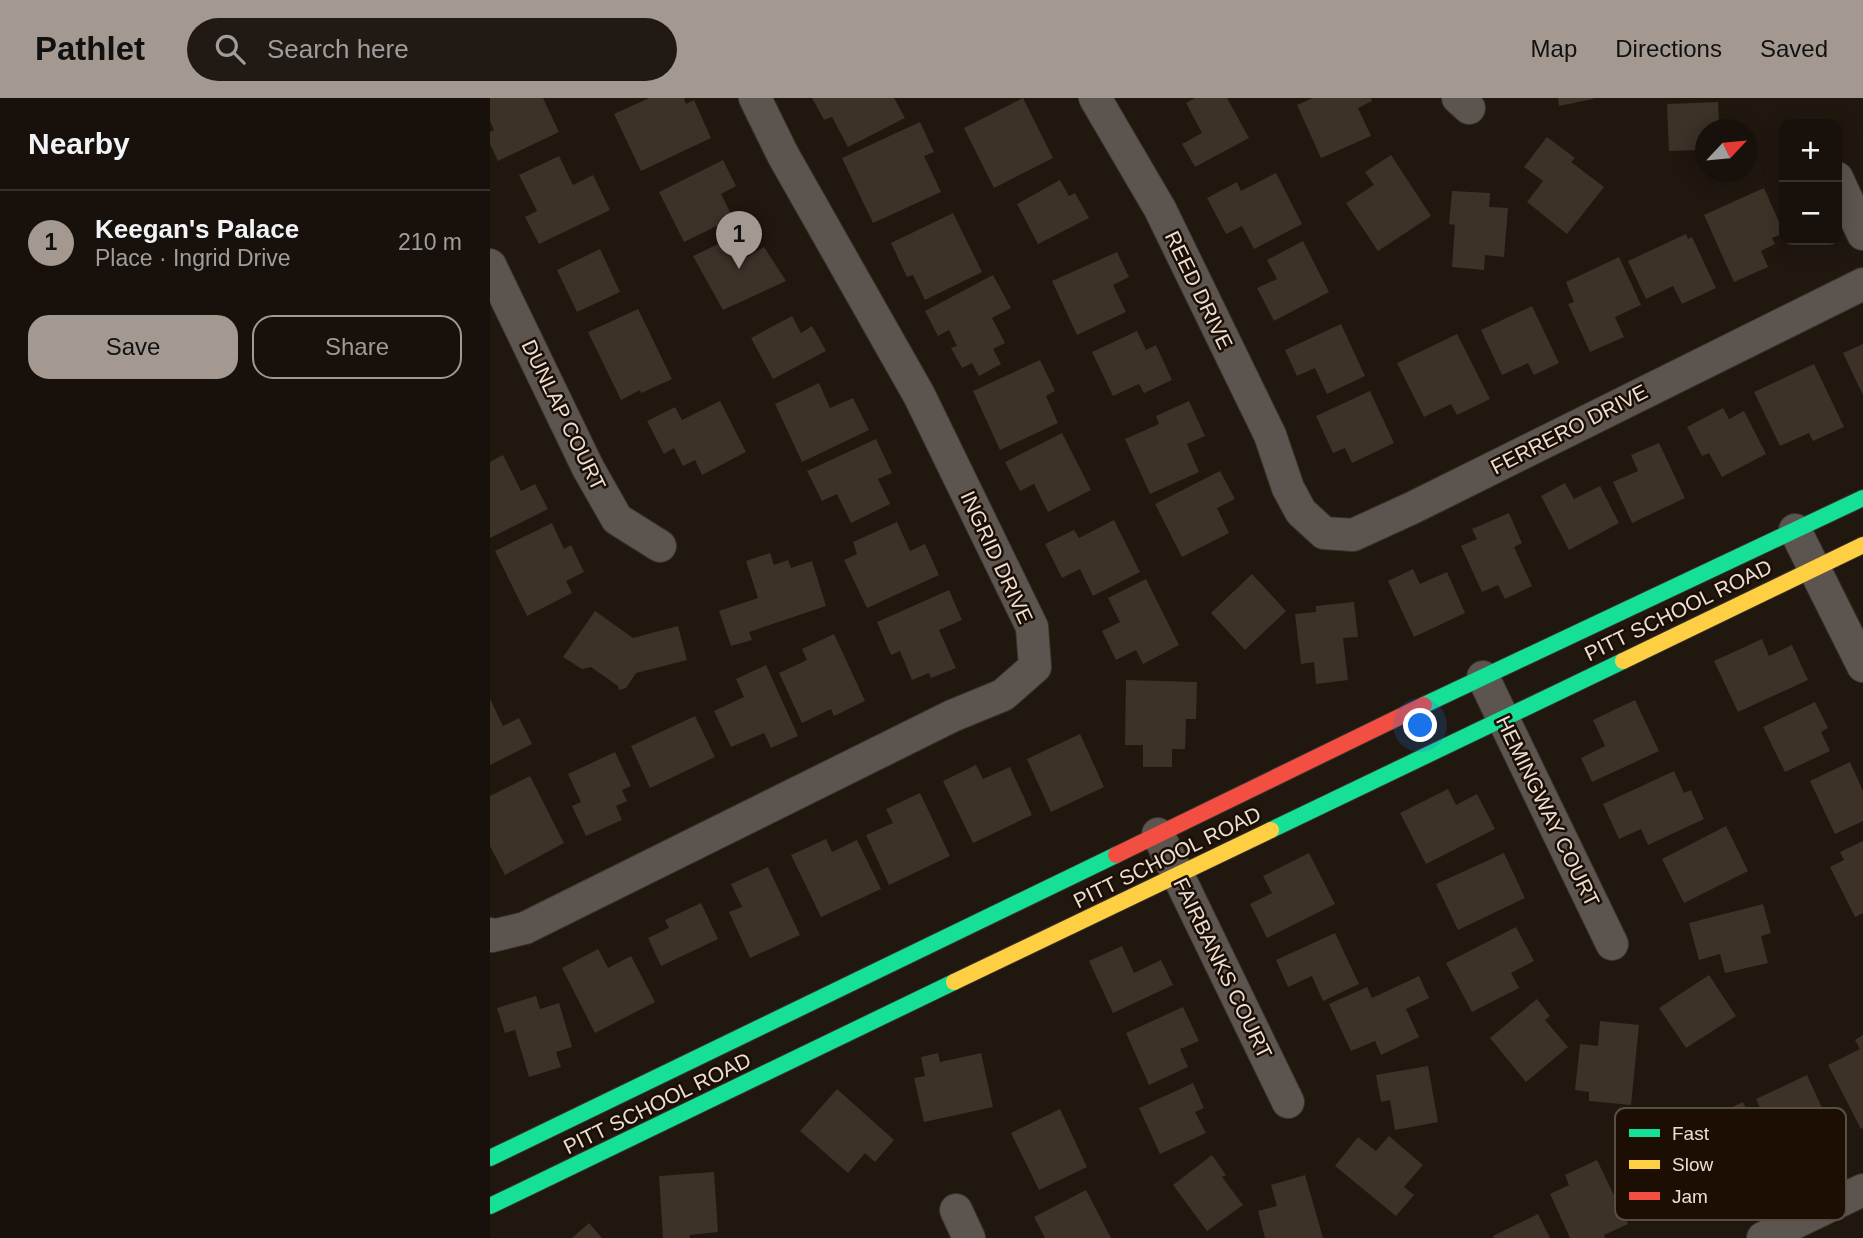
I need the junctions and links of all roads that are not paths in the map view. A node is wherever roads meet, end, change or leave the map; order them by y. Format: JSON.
{"nodes":[{"id":1,"x":755,"y":98,"type":"edge"},
{"id":2,"x":1095,"y":98,"type":"edge"},
{"id":3,"x":1839,"y":182,"type":"edge"},
{"id":4,"x":1863,"y":234,"type":"edge"},
{"id":5,"x":490,"y":265,"type":"edge"},
{"id":6,"x":1863,"y":284,"type":"edge"},
{"id":7,"x":1288,"y":488,"type":"joint"},
{"id":8,"x":1863,"y":498,"type":"edge"},
{"id":9,"x":1796,"y":530,"type":"junction"},
{"id":10,"x":1863,"y":545,"type":"edge"},
{"id":11,"x":660,"y":546,"type":"dead end"},
{"id":12,"x":1815,"y":568,"type":"junction"},
{"id":13,"x":1863,"y":666,"type":"edge"},
{"id":14,"x":1483,"y":677,"type":"junction"},
{"id":15,"x":1503,"y":718,"type":"junction"},
{"id":16,"x":1158,"y":834,"type":"junction"},
{"id":17,"x":1178,"y":875,"type":"junction"},
{"id":18,"x":490,"y":934,"type":"edge"},
{"id":19,"x":1612,"y":944,"type":"dead end"},
{"id":20,"x":1288,"y":1102,"type":"dead end"},
{"id":21,"x":490,"y":1158,"type":"edge"},
{"id":22,"x":1863,"y":1190,"type":"edge"},
{"id":23,"x":1846,"y":1198,"type":"edge"},
{"id":24,"x":490,"y":1206,"type":"edge"},
{"id":25,"x":956,"y":1210,"type":"dead end"},
{"id":26,"x":1800,"y":1220,"type":"edge"},
{"id":27,"x":969,"y":1238,"type":"edge"},
{"id":28,"x":1763,"y":1238,"type":"edge"}],
"edges":[{"from":1,"to":18,"type":"street","name":"INGRID DRIVE"},
{"from":2,"to":7,"type":"street","name":"REED DRIVE"},
{"from":3,"to":4,"type":"street"},
{"from":5,"to":11,"type":"street","name":"DUNLAP COURT"},
{"from":6,"to":7,"type":"street","name":"FERRERO DRIVE"},
{"from":8,"to":9,"type":"main road","name":"PITT SCHOOL ROAD"},
{"from":9,"to":12,"type":"street"},
{"from":9,"to":14,"type":"main road","name":"PITT SCHOOL ROAD"},
{"from":10,"to":12,"type":"main road","name":"PITT SCHOOL ROAD"},
{"from":12,"to":13,"type":"street"},
{"from":12,"to":15,"type":"main road","name":"PITT SCHOOL ROAD"},
{"from":14,"to":15,"type":"street","name":"HEMINGWAY COURT"},
{"from":14,"to":16,"type":"main road","name":"PITT SCHOOL ROAD"},
{"from":15,"to":17,"type":"main road","name":"PITT SCHOOL ROAD"},
{"from":15,"to":19,"type":"street","name":"HEMINGWAY COURT"},
{"from":16,"to":17,"type":"street","name":"FAIRBANKS COURT"},
{"from":16,"to":21,"type":"main road","name":"PITT SCHOOL ROAD"},
{"from":17,"to":20,"type":"street","name":"FAIRBANKS COURT"},
{"from":17,"to":24,"type":"main road","name":"PITT SCHOOL ROAD"},
{"from":22,"to":23,"type":"street"},
{"from":25,"to":27,"type":"street"},
{"from":26,"to":28,"type":"street"}]}
